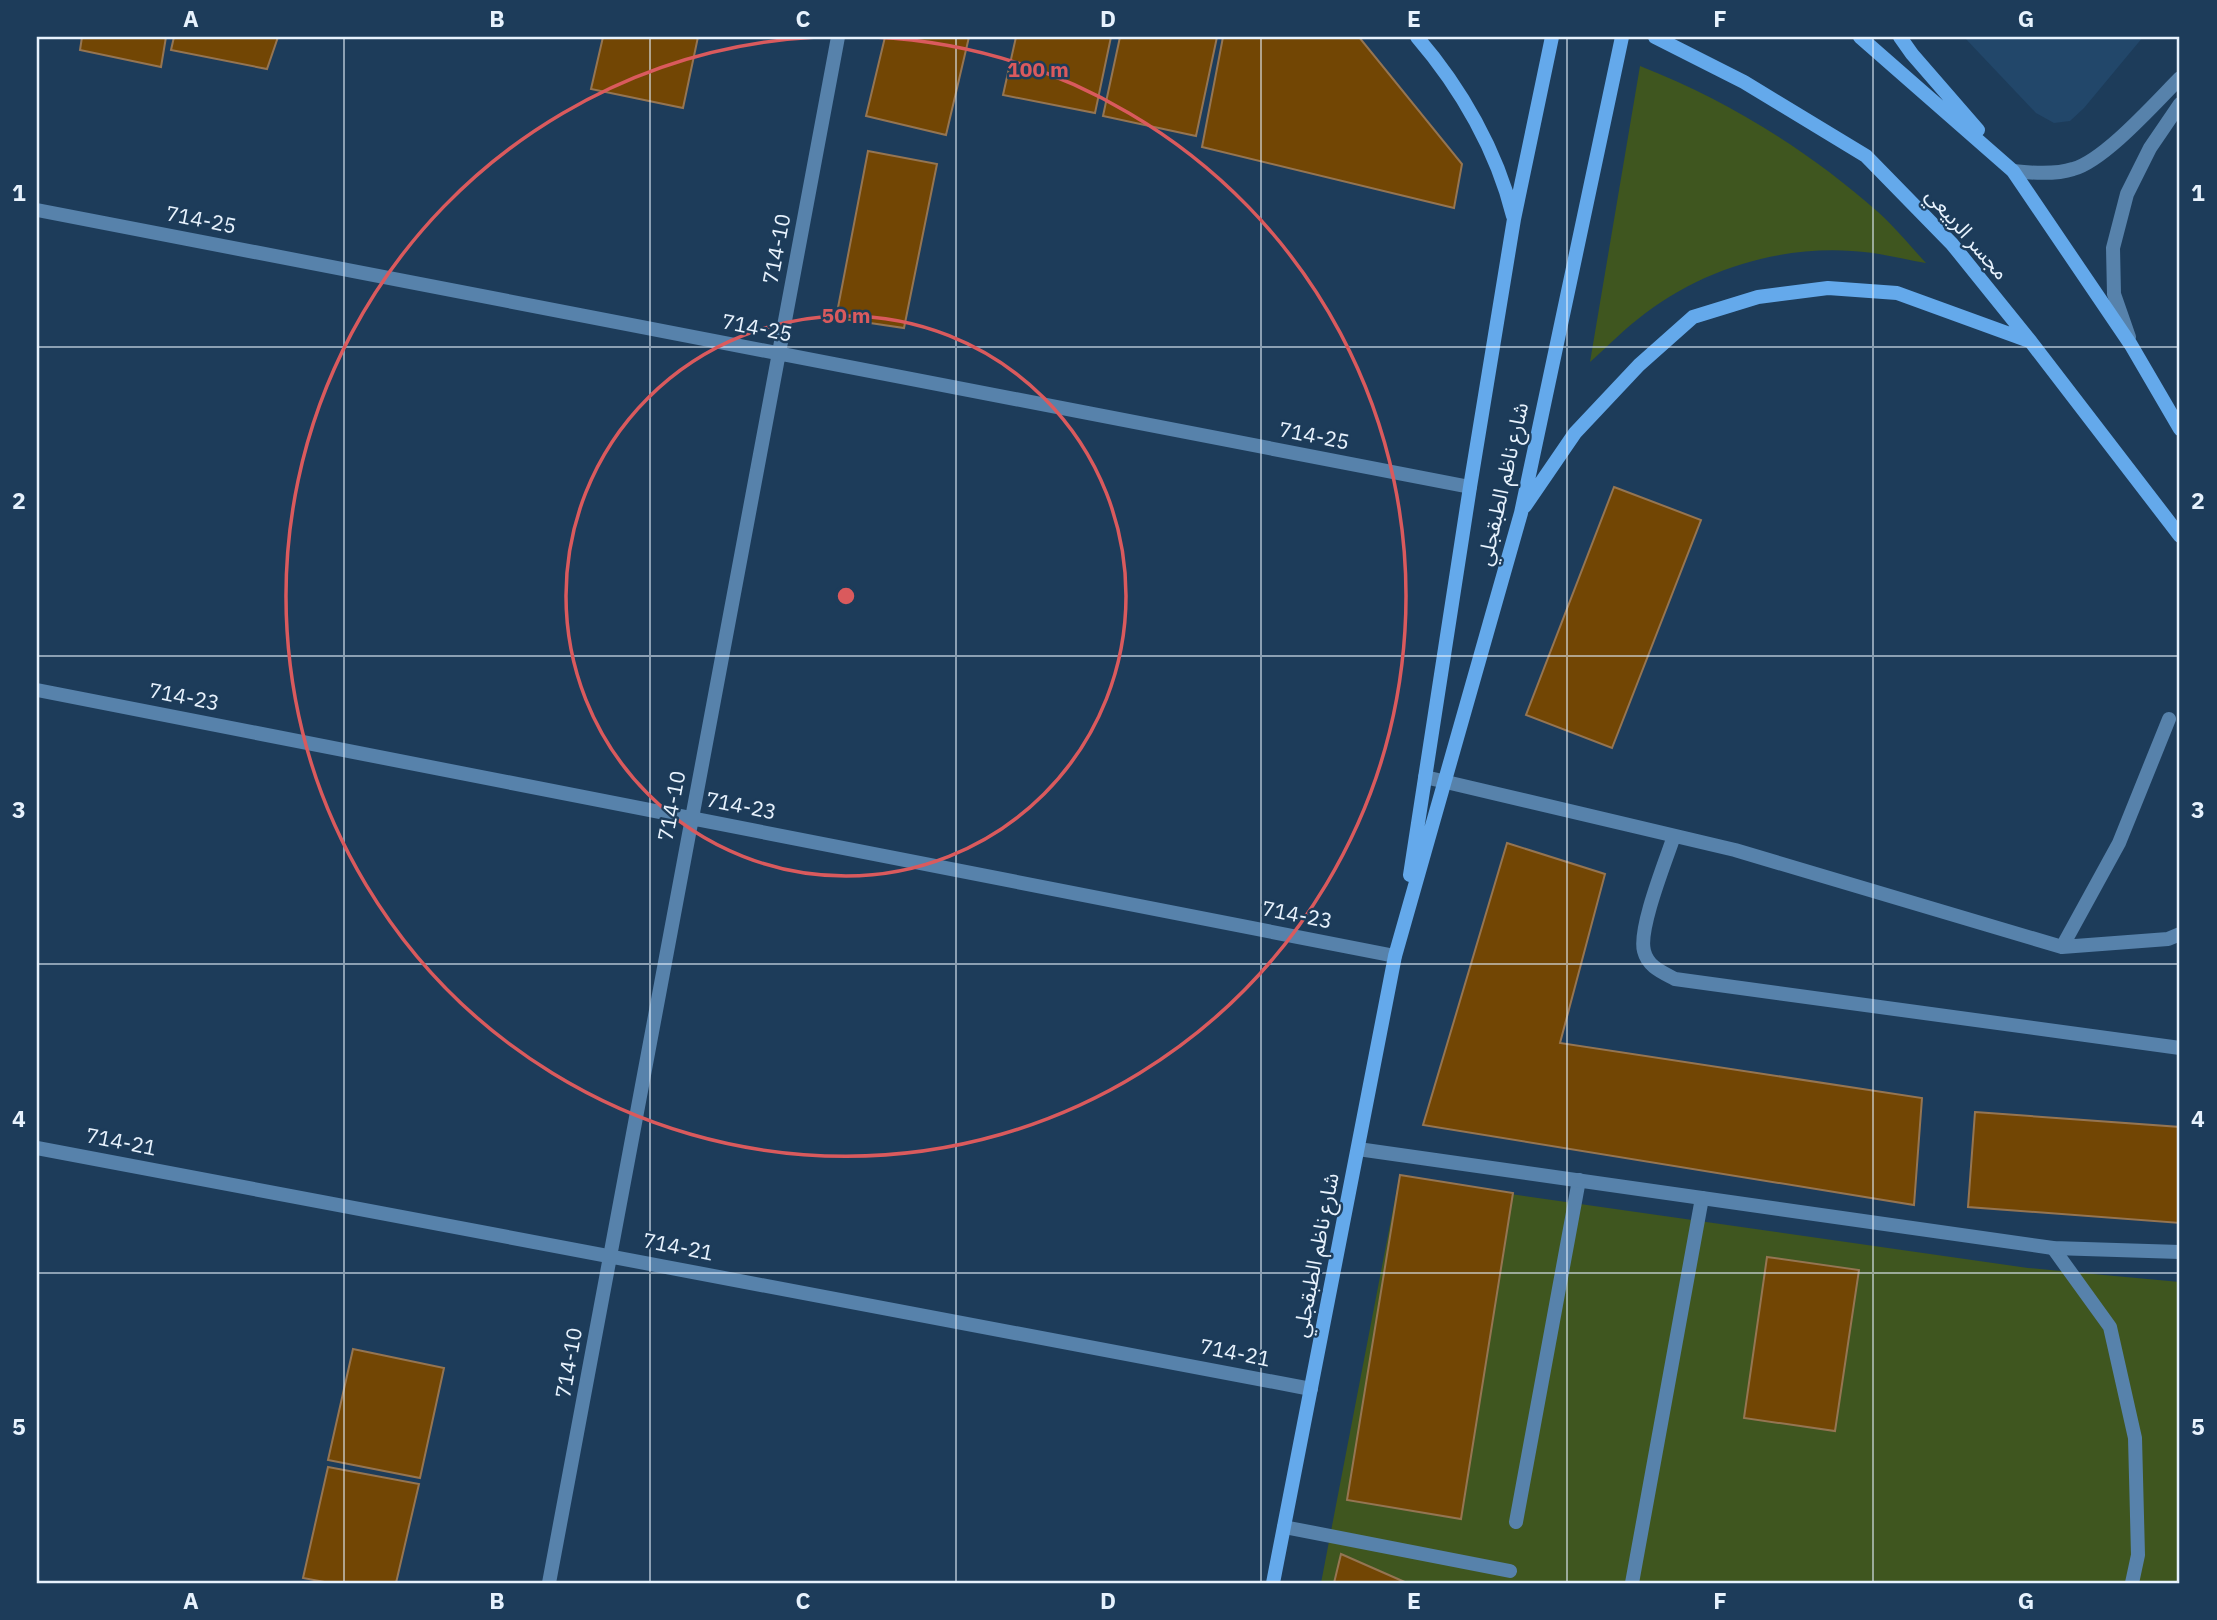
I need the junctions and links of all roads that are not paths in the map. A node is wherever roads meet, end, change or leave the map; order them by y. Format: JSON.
{"nodes":[{"id":1,"x":838,"y":37,"type":"edge"},
{"id":2,"x":1417,"y":37,"type":"edge"},
{"id":3,"x":1552,"y":37,"type":"edge"},
{"id":4,"x":1622,"y":37,"type":"edge"},
{"id":5,"x":1655,"y":37,"type":"edge"},
{"id":6,"x":1860,"y":37,"type":"edge"},
{"id":7,"x":1900,"y":37,"type":"edge"},
{"id":8,"x":2180,"y":78,"type":"edge"},
{"id":9,"x":2162,"y":96,"type":"junction"},
{"id":10,"x":2180,"y":103,"type":"edge"},
{"id":11,"x":2013,"y":170,"type":"junction"},
{"id":12,"x":37,"y":210,"type":"edge"},
{"id":13,"x":1514,"y":219,"type":"junction"},
{"id":14,"x":2031,"y":342,"type":"junction"},
{"id":15,"x":2132,"y":345,"type":"junction"},
{"id":16,"x":779,"y":354,"type":"junction"},
{"id":17,"x":2180,"y":429,"type":"edge"},
{"id":18,"x":1470,"y":487,"type":"junction"},
{"id":19,"x":1521,"y":513,"type":"junction"},
{"id":20,"x":2180,"y":536,"type":"edge"},
{"id":21,"x":37,"y":690,"type":"edge"},
{"id":22,"x":2169,"y":719,"type":"dead end"},
{"id":23,"x":1425,"y":777,"type":"junction"},
{"id":24,"x":1444,"y":782,"type":"junction"},
{"id":25,"x":691,"y":818,"type":"junction"},
{"id":26,"x":1674,"y":836,"type":"junction"},
{"id":27,"x":2180,"y":934,"type":"edge"},
{"id":28,"x":1401,"y":936,"type":"junction"},
{"id":29,"x":2062,"y":947,"type":"junction"},
{"id":30,"x":1395,"y":956,"type":"junction"},
{"id":31,"x":2180,"y":1048,"type":"edge"},
{"id":32,"x":37,"y":1148,"type":"edge"},
{"id":33,"x":1358,"y":1149,"type":"junction"},
{"id":34,"x":1579,"y":1181,"type":"junction"},
{"id":35,"x":1702,"y":1198,"type":"junction"},
{"id":36,"x":2053,"y":1248,"type":"junction"},
{"id":37,"x":2180,"y":1251,"type":"edge"},
{"id":38,"x":610,"y":1256,"type":"junction"},
{"id":39,"x":1311,"y":1389,"type":"junction"},
{"id":40,"x":1516,"y":1522,"type":"dead end"},
{"id":41,"x":1284,"y":1527,"type":"junction"},
{"id":42,"x":1510,"y":1572,"type":"dead end"},
{"id":43,"x":549,"y":1583,"type":"edge"},
{"id":44,"x":1273,"y":1583,"type":"edge"},
{"id":45,"x":1632,"y":1583,"type":"edge"},
{"id":46,"x":2132,"y":1583,"type":"edge"}],
"edges":[{"from":1,"to":16,"type":"street","name":"714-10"},
{"from":2,"to":13,"type":"main road"},
{"from":3,"to":13,"type":"main road","name":"شارع ناظم الطبقجلي"},
{"from":4,"to":19,"type":"main road","name":"شارع ناظم الطبقجلي"},
{"from":5,"to":14,"type":"main road","name":"مجسر الربيعي"},
{"from":6,"to":11,"type":"main road"},
{"from":7,"to":11,"type":"main road"},
{"from":8,"to":9,"type":"street"},
{"from":9,"to":10,"type":"street"},
{"from":9,"to":11,"type":"street"},
{"from":10,"to":15,"type":"street"},
{"from":11,"to":15,"type":"main road"},
{"from":12,"to":16,"type":"street","name":"714-25"},
{"from":13,"to":18,"type":"main road","name":"شارع ناظم الطبقجلي"},
{"from":14,"to":19,"type":"main road"},
{"from":14,"to":20,"type":"main road","name":"مجسر الربيعي"},
{"from":15,"to":17,"type":"main road"},
{"from":16,"to":18,"type":"street","name":"714-25"},
{"from":16,"to":25,"type":"street","name":"714-10"},
{"from":18,"to":23,"type":"main road","name":"شارع ناظم الطبقجلي"},
{"from":19,"to":24,"type":"main road","name":"شارع ناظم الطبقجلي"},
{"from":21,"to":25,"type":"street","name":"714-23"},
{"from":22,"to":29,"type":"street"},
{"from":23,"to":24,"type":"street"},
{"from":23,"to":28,"type":"main road","name":"شارع ناظم الطبقجلي"},
{"from":24,"to":26,"type":"street"},
{"from":24,"to":28,"type":"main road","name":"شارع ناظم الطبقجلي"},
{"from":25,"to":30,"type":"street","name":"714-23"},
{"from":25,"to":38,"type":"street","name":"714-10"},
{"from":26,"to":29,"type":"street"},
{"from":26,"to":31,"type":"street"},
{"from":27,"to":29,"type":"street"},
{"from":28,"to":30,"type":"main road","name":"شارع ناظم الطبقجلي"},
{"from":30,"to":33,"type":"main road","name":"شارع ناظم الطبقجلي"},
{"from":32,"to":38,"type":"street","name":"714-21"},
{"from":33,"to":34,"type":"street"},
{"from":33,"to":39,"type":"main road","name":"شارع ناظم الطبقجلي"},
{"from":34,"to":35,"type":"street"},
{"from":34,"to":40,"type":"street"},
{"from":35,"to":36,"type":"street"},
{"from":35,"to":45,"type":"street"},
{"from":36,"to":37,"type":"street"},
{"from":36,"to":46,"type":"street"},
{"from":38,"to":39,"type":"street","name":"714-21"},
{"from":38,"to":43,"type":"street","name":"714-10"},
{"from":39,"to":41,"type":"main road","name":"شارع ناظم الطبقجلي"},
{"from":41,"to":42,"type":"street"},
{"from":41,"to":44,"type":"main road","name":"شارع ناظم الطبقجلي"}]}
